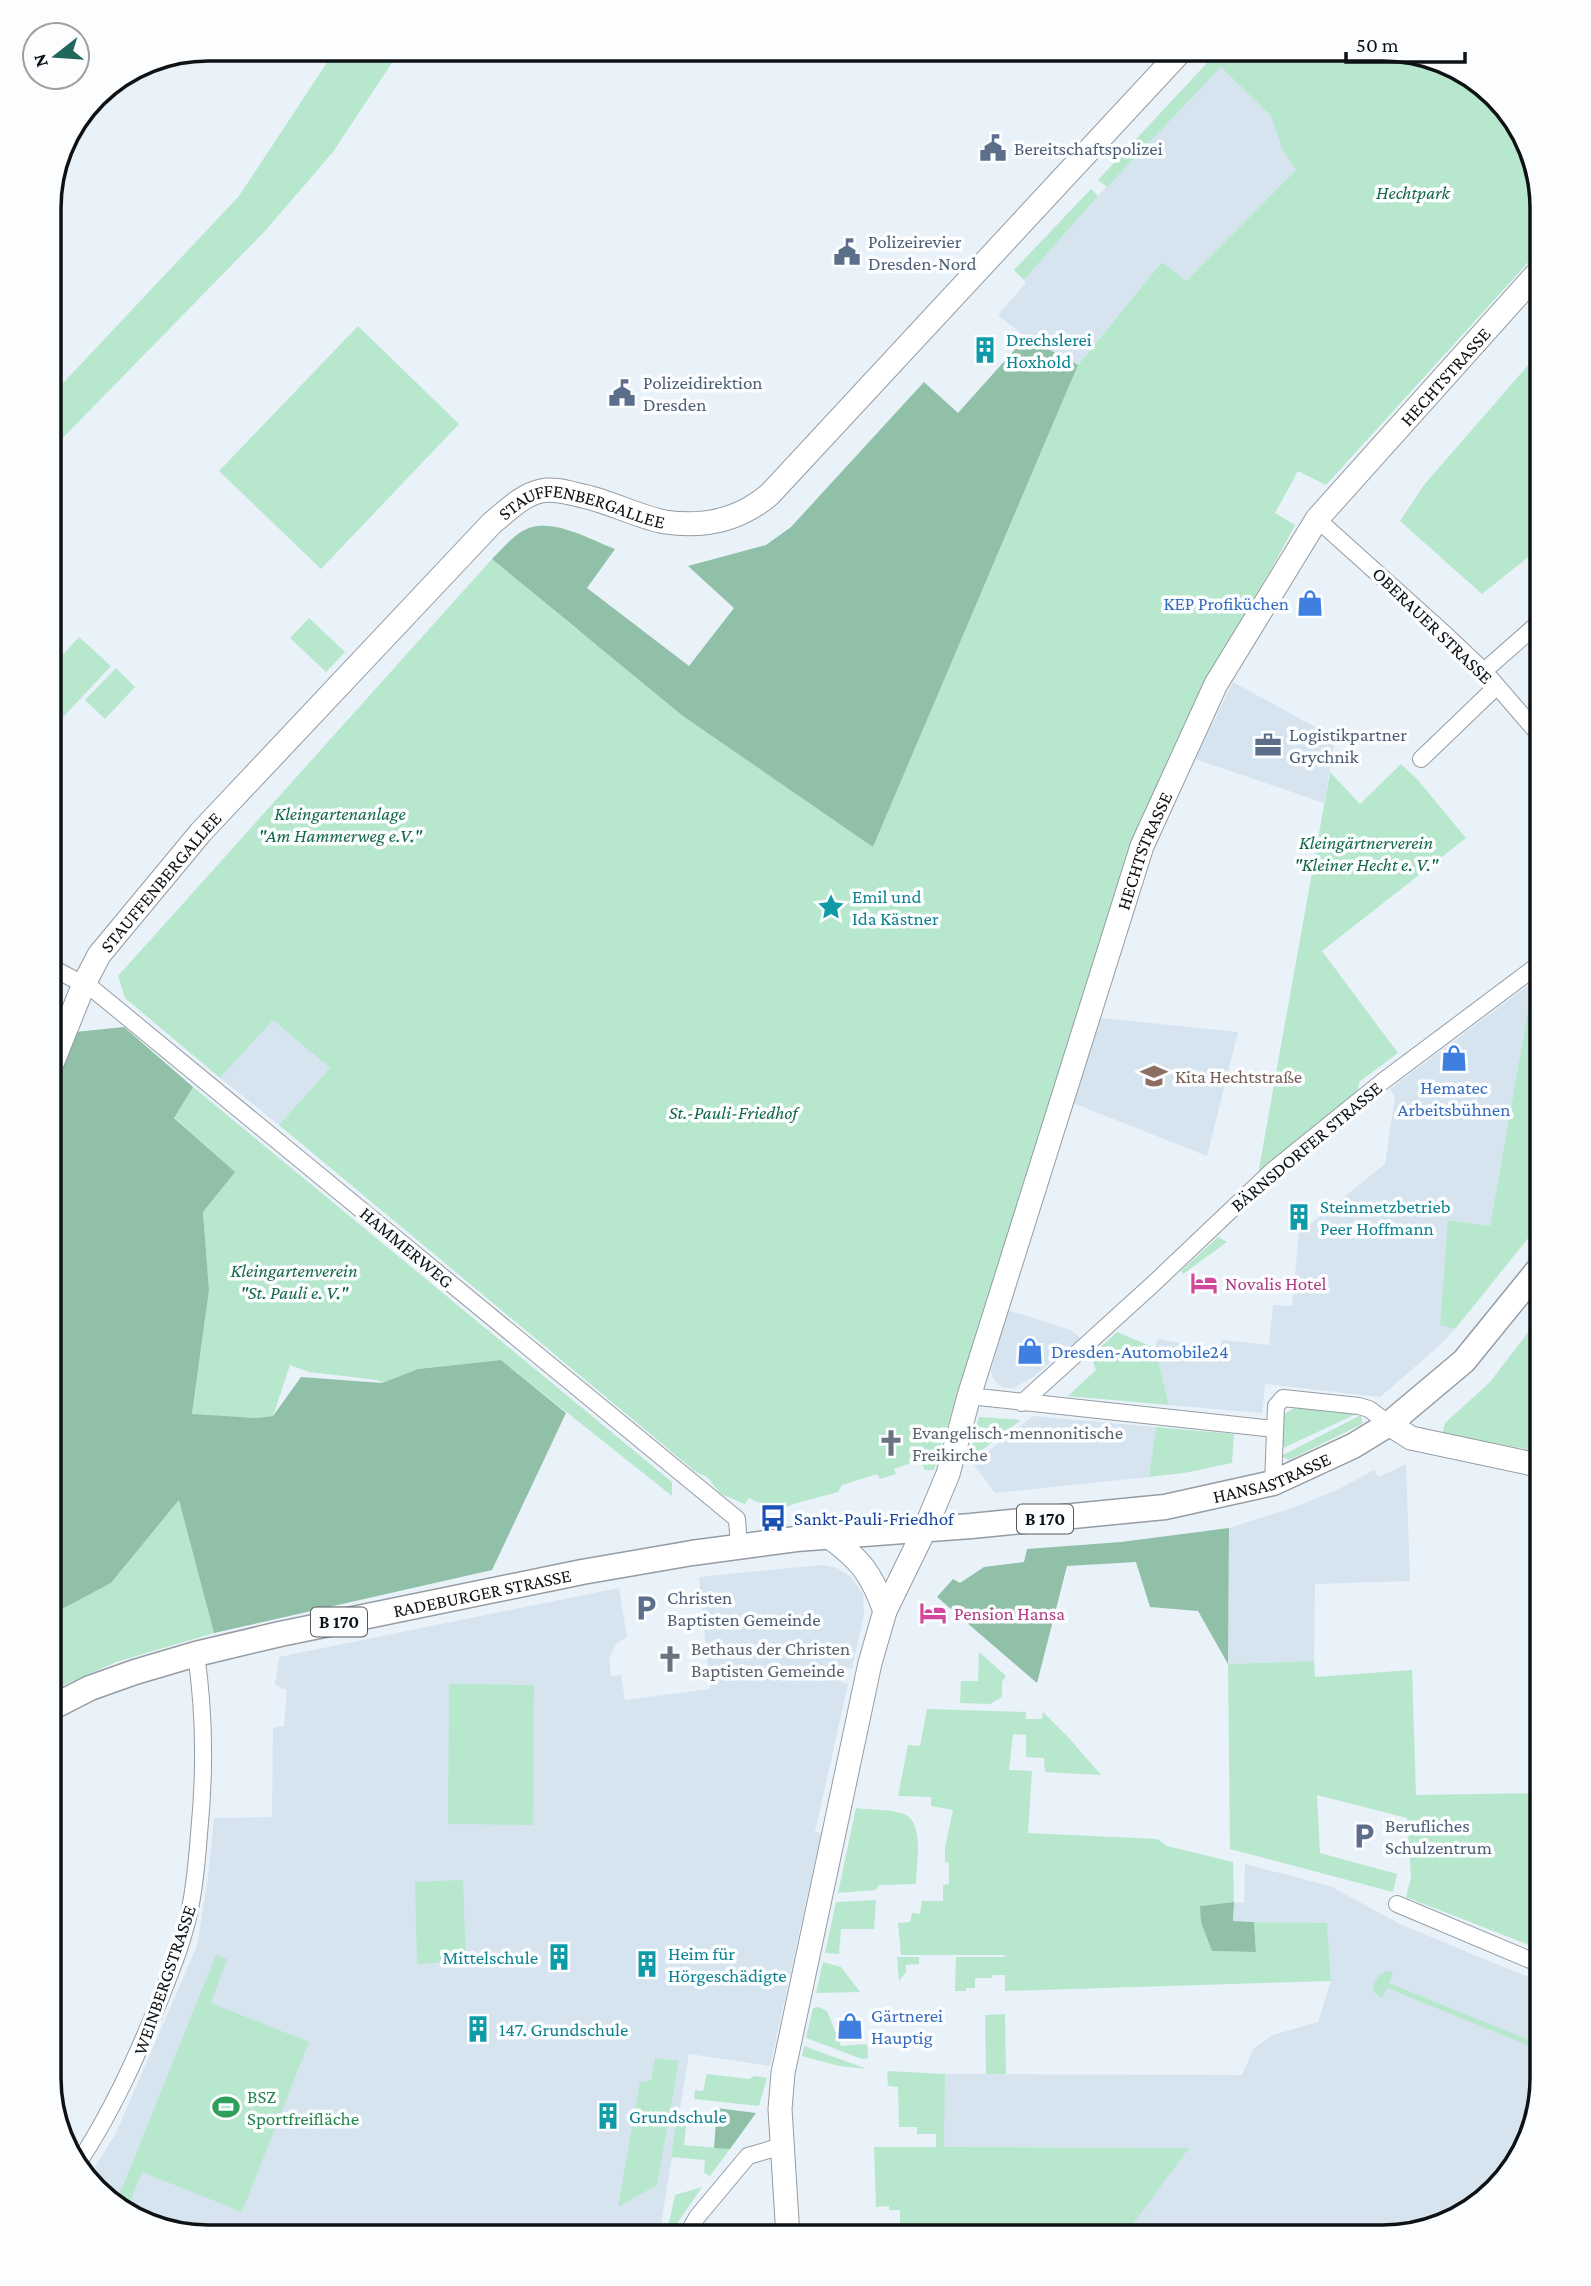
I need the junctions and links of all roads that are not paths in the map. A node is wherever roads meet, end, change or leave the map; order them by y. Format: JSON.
{"nodes":[{"id":1,"x":1172,"y":62,"type":"edge"},
{"id":2,"x":1530,"y":281,"type":"edge"},
{"id":3,"x":1317,"y":519,"type":"junction"},
{"id":4,"x":1530,"y":631,"type":"edge"},
{"id":5,"x":1484,"y":671,"type":"junction"},
{"id":6,"x":1497,"y":686,"type":"junction"},
{"id":7,"x":1530,"y":723,"type":"edge"},
{"id":8,"x":1421,"y":759,"type":"dead end"},
{"id":9,"x":1530,"y":971,"type":"edge"},
{"id":10,"x":62,"y":972,"type":"edge"},
{"id":11,"x":84,"y":984,"type":"junction"},
{"id":12,"x":62,"y":1040,"type":"edge"},
{"id":13,"x":1530,"y":1280,"type":"edge"},
{"id":14,"x":969,"y":1396,"type":"junction"},
{"id":15,"x":1023,"y":1403,"type":"junction"},
{"id":16,"x":1389,"y":1424,"type":"junction"},
{"id":17,"x":1273,"y":1429,"type":"junction"},
{"id":18,"x":1530,"y":1463,"type":"edge"},
{"id":19,"x":1273,"y":1483,"type":"junction"},
{"id":20,"x":925,"y":1529,"type":"junction"},
{"id":21,"x":828,"y":1536,"type":"junction"},
{"id":22,"x":739,"y":1546,"type":"junction"},
{"id":23,"x":885,"y":1611,"type":"junction"},
{"id":24,"x":196,"y":1654,"type":"junction"},
{"id":25,"x":61,"y":1703,"type":"edge"},
{"id":26,"x":1397,"y":1904,"type":"dead end"},
{"id":27,"x":1530,"y":1960,"type":"edge"},
{"id":28,"x":782,"y":2146,"type":"junction"},
{"id":29,"x":84,"y":2156,"type":"edge"},
{"id":30,"x":693,"y":2224,"type":"edge"},
{"id":31,"x":787,"y":2224,"type":"edge"}],
"edges":[{"from":1,"to":11,"type":"street","name":"STAUFFENBERGALLEE"},
{"from":2,"to":3,"type":"street","name":"HECHTSTRASSE"},
{"from":3,"to":5,"type":"street","name":"OBERAUER STRASSE"},
{"from":3,"to":14,"type":"street","name":"HECHTSTRASSE"},
{"from":4,"to":5,"type":"street"},
{"from":5,"to":6,"type":"street","name":"OBERAUER STRASSE"},
{"from":6,"to":7,"type":"street","name":"OBERAUER STRASSE"},
{"from":6,"to":8,"type":"street"},
{"from":9,"to":15,"type":"street","name":"BÄRNSDORFER STRASSE"},
{"from":10,"to":11,"type":"street","name":"HAMMERWEG"},
{"from":11,"to":12,"type":"street","name":"STAUFFENBERGALLEE"},
{"from":11,"to":22,"type":"street","name":"HAMMERWEG"},
{"from":13,"to":16,"type":"main road","name":"HANSASTRASSE","number":"B 170"},
{"from":14,"to":15,"type":"street"},
{"from":14,"to":20,"type":"street","name":"HECHTSTRASSE"},
{"from":15,"to":17,"type":"street"},
{"from":16,"to":17,"type":"street"},
{"from":16,"to":18,"type":"street"},
{"from":16,"to":19,"type":"main road","name":"HANSASTRASSE","number":"B 170"},
{"from":17,"to":19,"type":"street"},
{"from":19,"to":20,"type":"main road","name":"HANSASTRASSE","number":"B 170"},
{"from":20,"to":21,"type":"main road","name":"RADEBURGER STRASSE","number":"B 170"},
{"from":20,"to":23,"type":"street","name":"HECHTSTRASSE"},
{"from":21,"to":22,"type":"main road","name":"RADEBURGER STRASSE","number":"B 170"},
{"from":21,"to":23,"type":"street"},
{"from":22,"to":24,"type":"main road","name":"RADEBURGER STRASSE","number":"B 170"},
{"from":23,"to":28,"type":"street","name":"HECHTSTRASSE"},
{"from":24,"to":25,"type":"main road","name":"RADEBURGER STRASSE","number":"B 170"},
{"from":24,"to":29,"type":"street","name":"WEINBERGSTRASSE"},
{"from":26,"to":27,"type":"street"},
{"from":28,"to":30,"type":"street"},
{"from":28,"to":31,"type":"street","name":"HECHTSTRASSE"}]}
